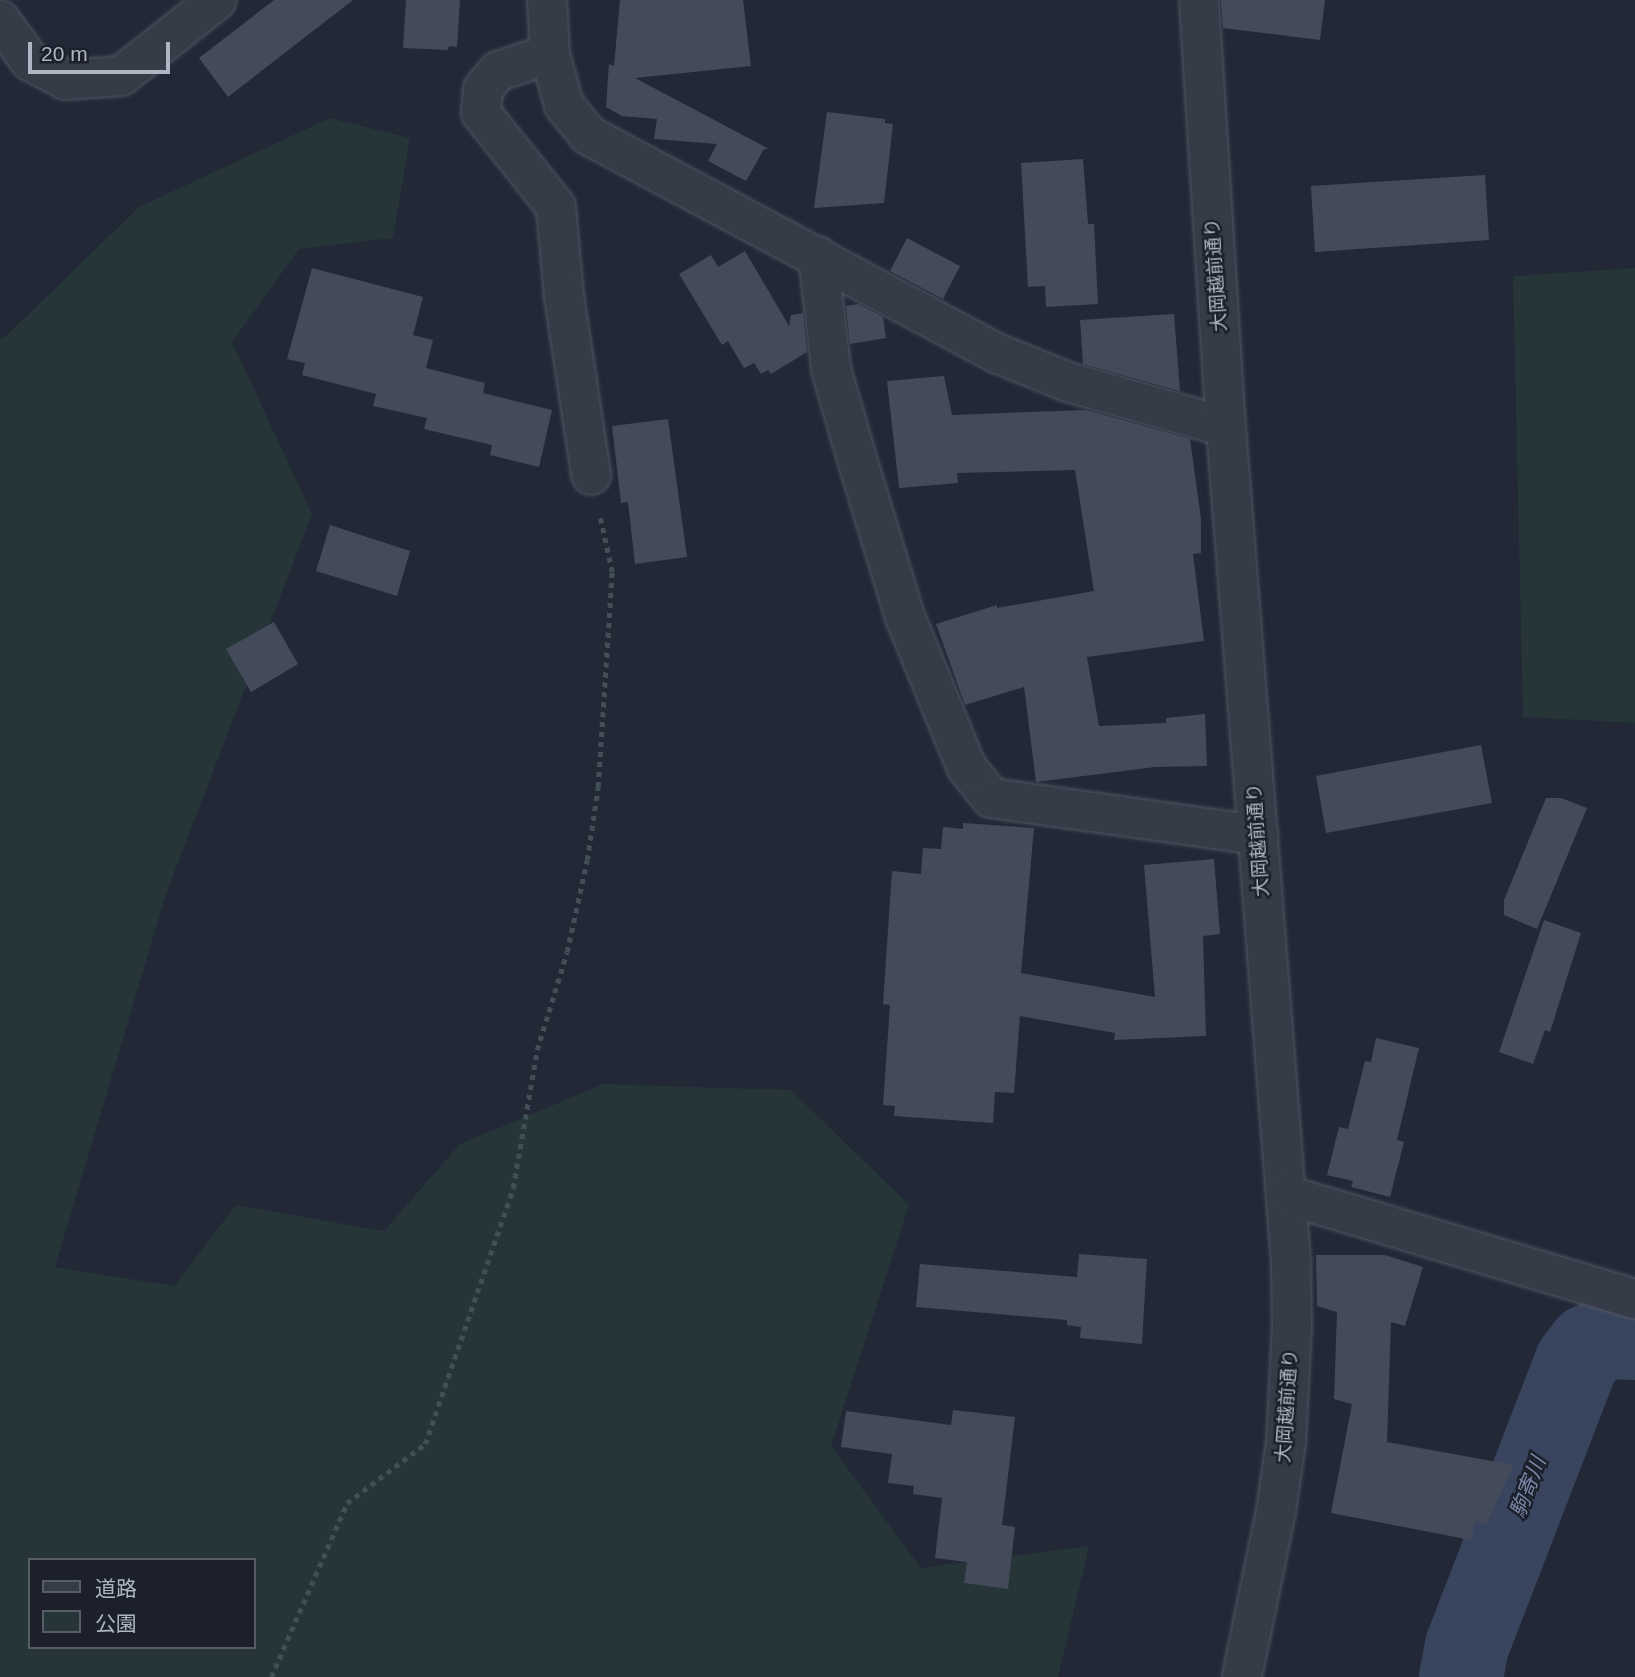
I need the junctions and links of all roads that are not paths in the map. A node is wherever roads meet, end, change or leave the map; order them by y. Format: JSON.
{"nodes":[{"id":1,"x":217,"y":0,"type":"edge"},
{"id":2,"x":547,"y":0,"type":"edge"},
{"id":3,"x":1199,"y":0,"type":"edge"},
{"id":4,"x":0,"y":20,"type":"edge"},
{"id":5,"x":550,"y":54,"type":"junction"},
{"id":6,"x":818,"y":256,"type":"junction"},
{"id":7,"x":1226,"y":428,"type":"junction"},
{"id":8,"x":591,"y":475,"type":"road end"},
{"id":9,"x":1258,"y":835,"type":"junction"},
{"id":10,"x":1286,"y":1195,"type":"junction"},
{"id":11,"x":1635,"y":1299,"type":"edge"},
{"id":12,"x":1242,"y":1677,"type":"edge"}],
"edges":[{"from":1,"to":4,"type":"street"},
{"from":2,"to":5,"type":"street"},
{"from":3,"to":7,"type":"street","name":"大岡越前通り"},
{"from":5,"to":6,"type":"street"},
{"from":5,"to":8,"type":"street"},
{"from":6,"to":7,"type":"street"},
{"from":6,"to":9,"type":"street"},
{"from":7,"to":9,"type":"street","name":"大岡越前通り"},
{"from":9,"to":10,"type":"street","name":"大岡越前通り"},
{"from":10,"to":11,"type":"street"},
{"from":10,"to":12,"type":"street","name":"大岡越前通り"}]}
